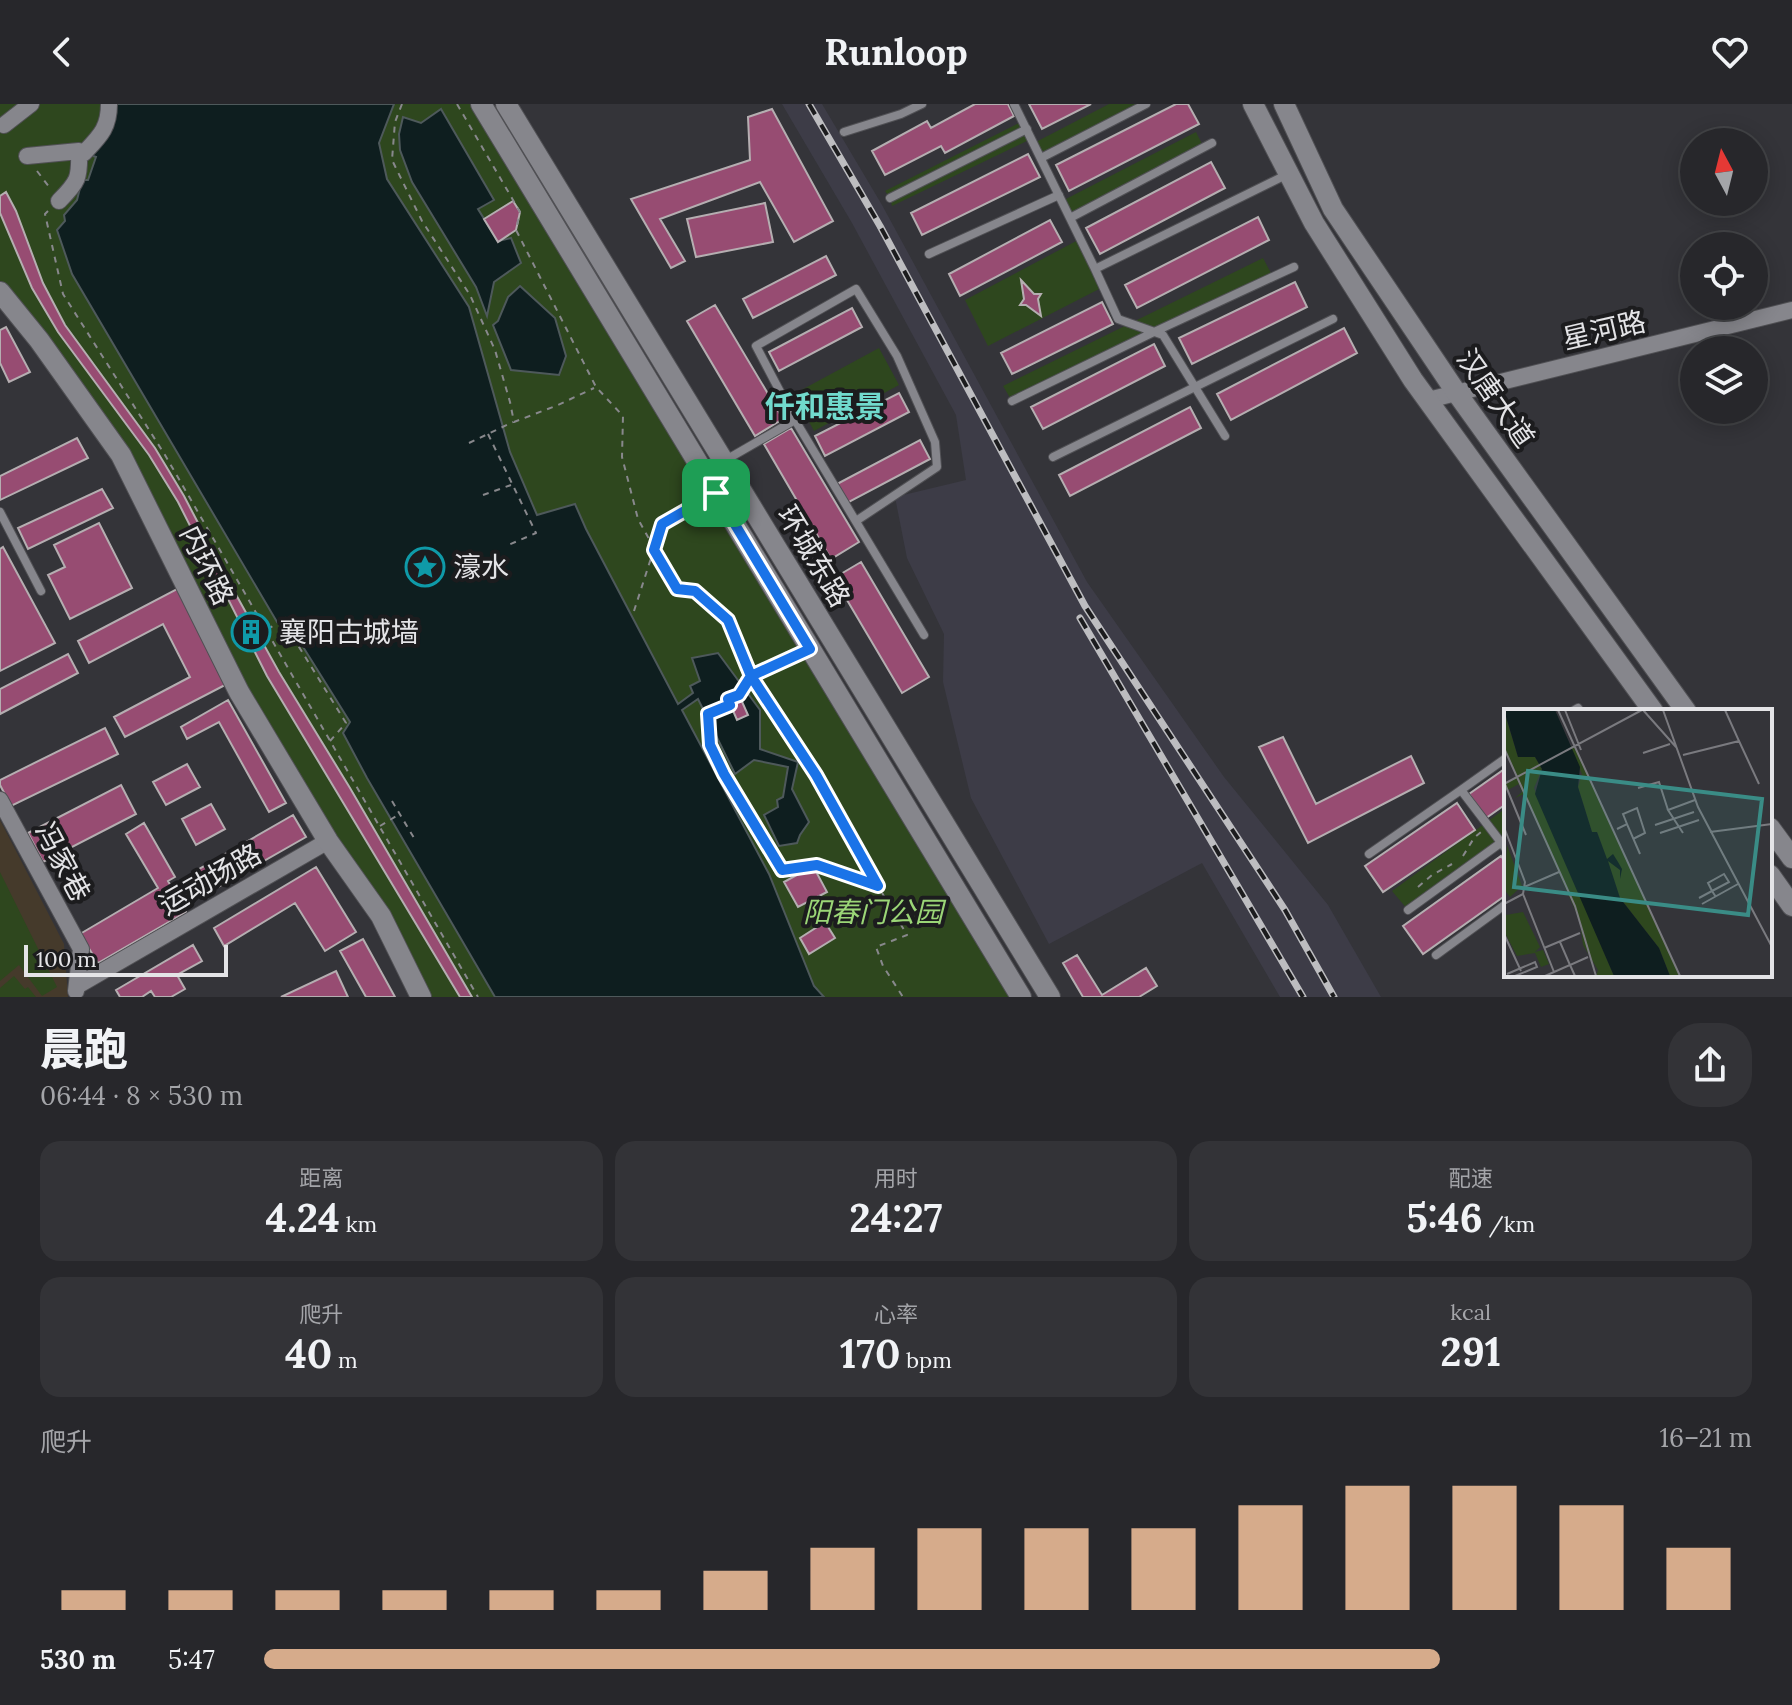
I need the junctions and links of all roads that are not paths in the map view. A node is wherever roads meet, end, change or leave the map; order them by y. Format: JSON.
{"nodes":[{"id":1,"x":31,"y":104,"type":"edge"},
{"id":2,"x":109,"y":104,"type":"edge"},
{"id":3,"x":481,"y":104,"type":"edge"},
{"id":4,"x":506,"y":104,"type":"edge"},
{"id":5,"x":922,"y":104,"type":"edge"},
{"id":6,"x":1014,"y":104,"type":"edge"},
{"id":7,"x":1146,"y":104,"type":"edge"},
{"id":8,"x":1253,"y":104,"type":"edge"},
{"id":9,"x":1284,"y":104,"type":"edge"},
{"id":10,"x":4,"y":125,"type":"dead end"},
{"id":11,"x":1027,"y":129,"type":"junction"},
{"id":12,"x":844,"y":132,"type":"dead end"},
{"id":13,"x":1212,"y":143,"type":"dead end"},
{"id":14,"x":79,"y":151,"type":"junction"},
{"id":15,"x":27,"y":156,"type":"road end"},
{"id":16,"x":1041,"y":158,"type":"junction"},
{"id":17,"x":1288,"y":174,"type":"junction"},
{"id":18,"x":1059,"y":195,"type":"junction"},
{"id":19,"x":890,"y":198,"type":"dead end"},
{"id":20,"x":59,"y":201,"type":"road end"},
{"id":21,"x":1070,"y":218,"type":"junction"},
{"id":22,"x":929,"y":254,"type":"dead end"},
{"id":23,"x":1294,"y":267,"type":"dead end"},
{"id":24,"x":1095,"y":269,"type":"junction"},
{"id":25,"x":0,"y":292,"type":"edge"},
{"id":26,"x":1792,"y":310,"type":"edge"},
{"id":27,"x":1333,"y":319,"type":"dead end"},
{"id":28,"x":1154,"y":332,"type":"junction"},
{"id":29,"x":1195,"y":386,"type":"junction"},
{"id":30,"x":1456,"y":392,"type":"junction"},
{"id":31,"x":1428,"y":400,"type":"junction"},
{"id":32,"x":1012,"y":401,"type":"dead end"},
{"id":33,"x":795,"y":420,"type":"junction"},
{"id":34,"x":1225,"y":436,"type":"dead end"},
{"id":35,"x":1053,"y":457,"type":"dead end"},
{"id":36,"x":723,"y":461,"type":"junction"},
{"id":37,"x":0,"y":512,"type":"edge"},
{"id":38,"x":856,"y":521,"type":"junction"},
{"id":39,"x":41,"y":591,"type":"dead end"},
{"id":40,"x":924,"y":635,"type":"dead end"},
{"id":41,"x":1652,"y":709,"type":"edge"},
{"id":42,"x":1685,"y":709,"type":"edge"},
{"id":43,"x":1504,"y":759,"type":"edge"},
{"id":44,"x":1461,"y":790,"type":"junction"},
{"id":45,"x":0,"y":800,"type":"edge"},
{"id":46,"x":1772,"y":831,"type":"edge"},
{"id":47,"x":328,"y":841,"type":"junction"},
{"id":48,"x":1504,"y":844,"type":"edge"},
{"id":49,"x":1369,"y":854,"type":"dead end"},
{"id":50,"x":1792,"y":858,"type":"edge"},
{"id":51,"x":1772,"y":878,"type":"edge"},
{"id":52,"x":1504,"y":905,"type":"edge"},
{"id":53,"x":1792,"y":906,"type":"edge"},
{"id":54,"x":1408,"y":910,"type":"dead end"},
{"id":55,"x":81,"y":949,"type":"joint"},
{"id":56,"x":1436,"y":955,"type":"dead end"},
{"id":57,"x":76,"y":992,"type":"edge"},
{"id":58,"x":421,"y":997,"type":"edge"},
{"id":59,"x":1021,"y":997,"type":"edge"},
{"id":60,"x":1050,"y":997,"type":"edge"}],
"edges":[{"from":1,"to":10,"type":"street"},
{"from":2,"to":14,"type":"street"},
{"from":3,"to":59,"type":"main road","name":"环城东路"},
{"from":4,"to":36,"type":"main road","name":"环城东路"},
{"from":5,"to":12,"type":"lane"},
{"from":6,"to":11,"type":"lane"},
{"from":7,"to":16,"type":"lane"},
{"from":8,"to":17,"type":"main road","name":"汉唐大道"},
{"from":9,"to":30,"type":"main road","name":"汉唐大道"},
{"from":11,"to":16,"type":"lane"},
{"from":11,"to":19,"type":"lane"},
{"from":13,"to":21,"type":"lane"},
{"from":14,"to":15,"type":"street"},
{"from":14,"to":20,"type":"street"},
{"from":16,"to":18,"type":"lane"},
{"from":17,"to":24,"type":"lane"},
{"from":17,"to":31,"type":"main road","name":"汉唐大道"},
{"from":18,"to":21,"type":"lane"},
{"from":18,"to":22,"type":"lane"},
{"from":21,"to":24,"type":"lane"},
{"from":23,"to":28,"type":"lane"},
{"from":24,"to":28,"type":"lane"},
{"from":25,"to":47,"type":"main road","name":"内环路"},
{"from":26,"to":30,"type":"street","name":"星河路"},
{"from":27,"to":29,"type":"lane"},
{"from":28,"to":29,"type":"lane"},
{"from":28,"to":32,"type":"lane"},
{"from":29,"to":34,"type":"lane"},
{"from":29,"to":35,"type":"lane"},
{"from":30,"to":31,"type":"street","name":"星河路"},
{"from":30,"to":42,"type":"main road","name":"汉唐大道"},
{"from":31,"to":41,"type":"main road","name":"汉唐大道"},
{"from":33,"to":36,"type":"lane"},
{"from":33,"to":38,"type":"lane"},
{"from":33,"to":38,"type":"lane"},
{"from":36,"to":60,"type":"main road","name":"环城东路"},
{"from":37,"to":39,"type":"lane"},
{"from":38,"to":40,"type":"lane"},
{"from":43,"to":44,"type":"lane"},
{"from":44,"to":48,"type":"lane"},
{"from":44,"to":49,"type":"lane"},
{"from":45,"to":55,"type":"street","name":"冯家巷"},
{"from":46,"to":50,"type":"main road"},
{"from":47,"to":57,"type":"street","name":"运动场路"},
{"from":47,"to":58,"type":"main road","name":"内环路"},
{"from":48,"to":54,"type":"lane"},
{"from":51,"to":53,"type":"main road"},
{"from":52,"to":56,"type":"lane"},
{"from":55,"to":57,"type":"street","name":"运动场路"}]}
